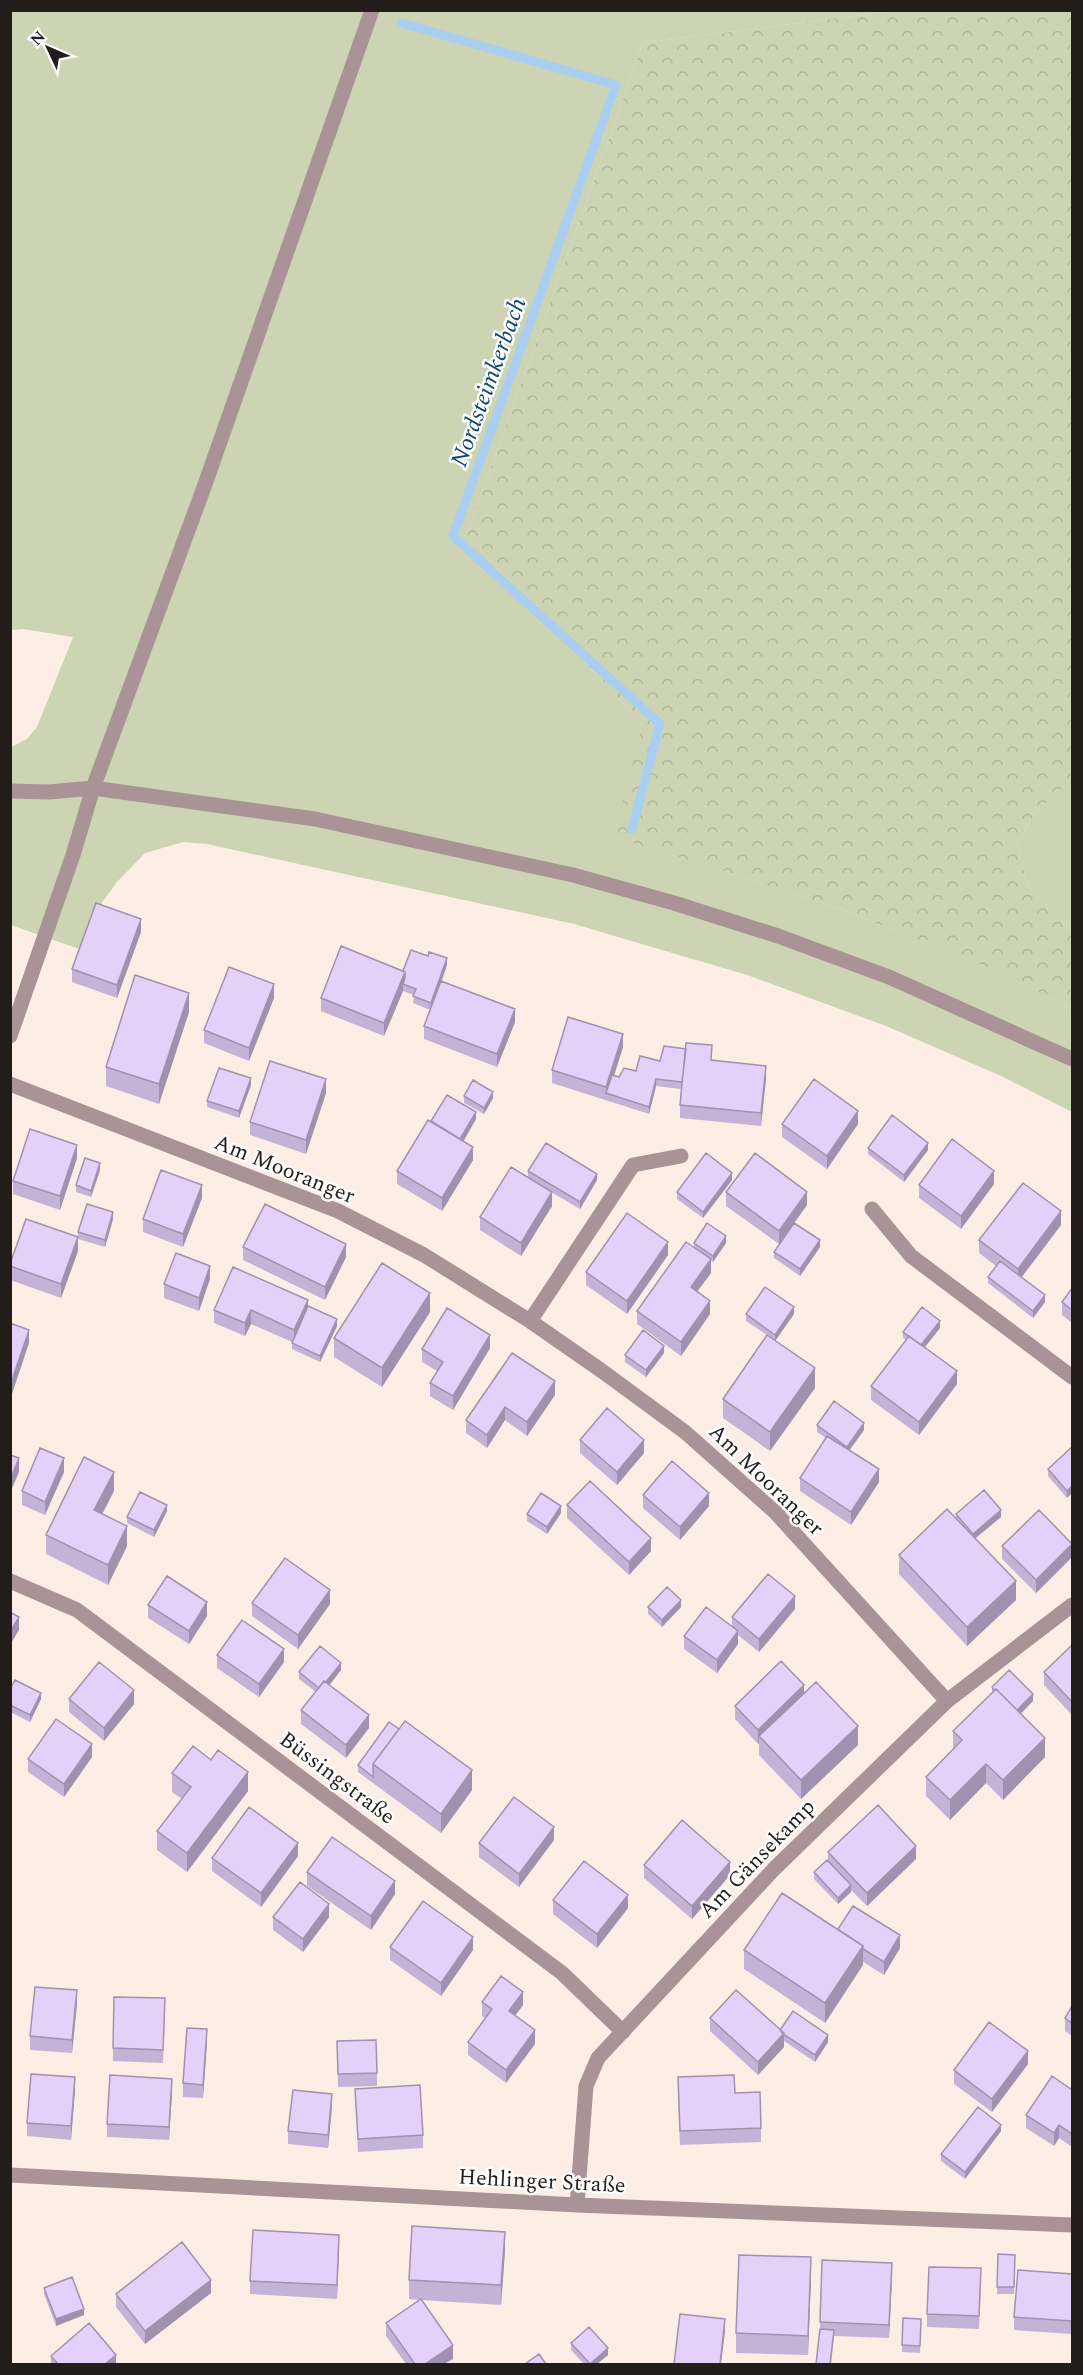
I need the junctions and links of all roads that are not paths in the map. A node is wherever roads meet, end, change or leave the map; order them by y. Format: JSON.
{"nodes":[{"id":1,"x":372,"y":10,"type":"edge"},
{"id":2,"x":93,"y":788,"type":"junction"},
{"id":3,"x":10,"y":791,"type":"edge"},
{"id":4,"x":10,"y":1036,"type":"edge"},
{"id":5,"x":1072,"y":1059,"type":"edge"},
{"id":6,"x":10,"y":1084,"type":"edge"},
{"id":7,"x":681,"y":1156,"type":"dead end"},
{"id":8,"x":872,"y":1209,"type":"dead end"},
{"id":9,"x":530,"y":1321,"type":"junction"},
{"id":10,"x":1072,"y":1377,"type":"edge"},
{"id":11,"x":10,"y":1581,"type":"edge"},
{"id":12,"x":1072,"y":1605,"type":"edge"},
{"id":13,"x":946,"y":1701,"type":"junction"},
{"id":14,"x":623,"y":2032,"type":"junction"},
{"id":15,"x":10,"y":2175,"type":"edge"},
{"id":16,"x":577,"y":2205,"type":"junction"},
{"id":17,"x":1072,"y":2225,"type":"edge"}],
"edges":[{"from":1,"to":2,"type":"street"},
{"from":2,"to":3,"type":"street"},
{"from":2,"to":4,"type":"street"},
{"from":2,"to":5,"type":"street"},
{"from":6,"to":9,"type":"street","name":"Am Mooranger"},
{"from":7,"to":9,"type":"street"},
{"from":8,"to":10,"type":"street"},
{"from":9,"to":13,"type":"street","name":"Am Mooranger"},
{"from":11,"to":14,"type":"street","name":"Büssingstraße"},
{"from":12,"to":13,"type":"street","name":"Am Gänsekamp"},
{"from":13,"to":14,"type":"street","name":"Am Gänsekamp"},
{"from":14,"to":16,"type":"street","name":"Am Gänsekamp"},
{"from":15,"to":16,"type":"street","name":"Hehlinger Straße"},
{"from":16,"to":17,"type":"street","name":"Hehlinger Straße"}]}
